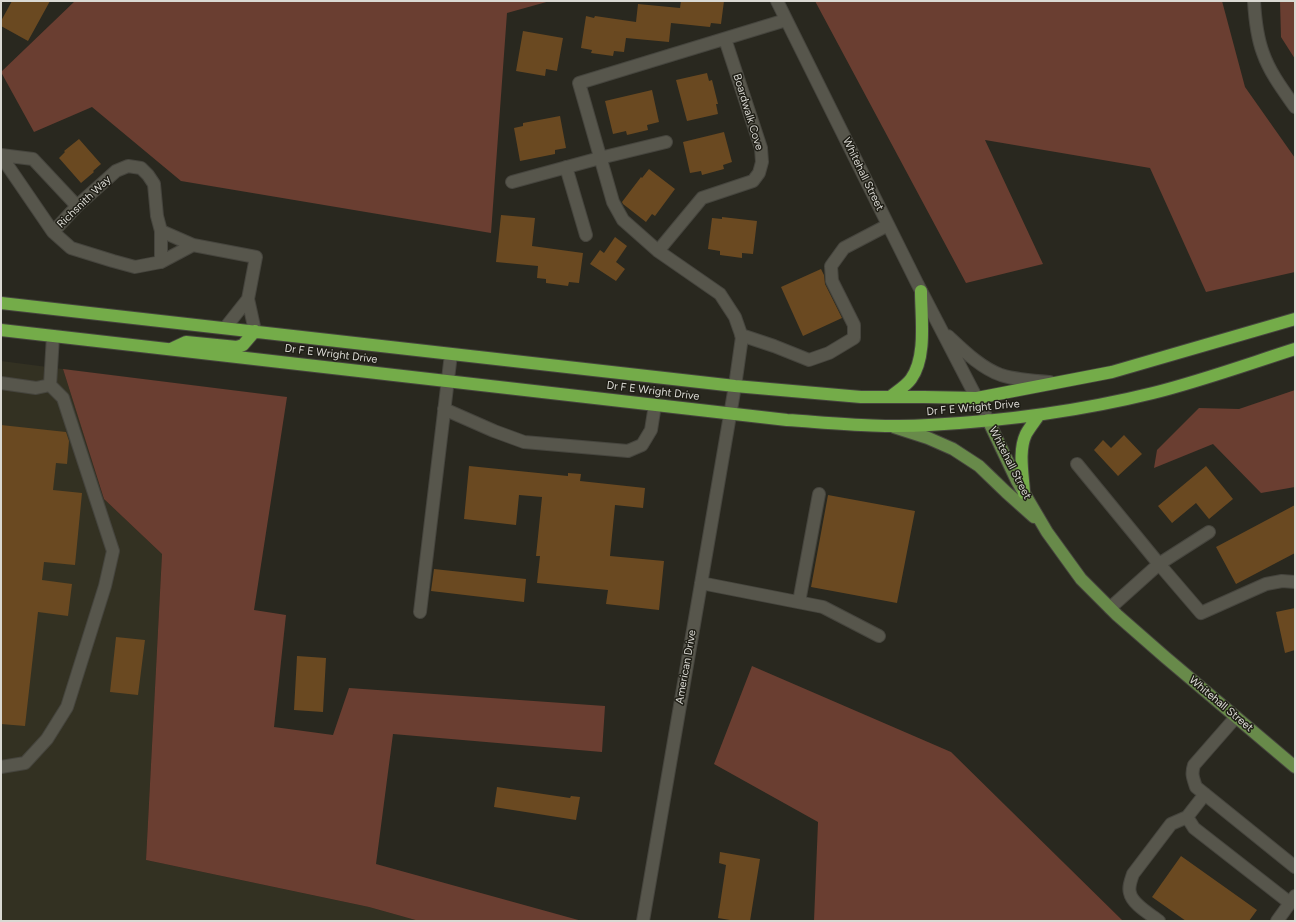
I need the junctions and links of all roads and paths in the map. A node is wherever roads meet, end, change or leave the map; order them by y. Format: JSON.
{"nodes":[{"id":1,"x":777,"y":1,"type":"edge"},
{"id":2,"x":1254,"y":1,"type":"edge"},
{"id":3,"x":786,"y":20,"type":"junction"},
{"id":4,"x":725,"y":39,"type":"junction"},
{"id":5,"x":1295,"y":107,"type":"edge"},
{"id":6,"x":666,"y":142,"type":"dead end"},
{"id":7,"x":1,"y":155,"type":"edge"},
{"id":8,"x":600,"y":158,"type":"junction"},
{"id":9,"x":566,"y":167,"type":"junction"},
{"id":10,"x":512,"y":182,"type":"dead end"},
{"id":11,"x":77,"y":206,"type":"junction"},
{"id":12,"x":888,"y":225,"type":"junction"},
{"id":13,"x":161,"y":231,"type":"junction"},
{"id":14,"x":53,"y":232,"type":"junction"},
{"id":15,"x":586,"y":235,"type":"dead end"},
{"id":16,"x":193,"y":245,"type":"junction"},
{"id":17,"x":658,"y":251,"type":"junction"},
{"id":18,"x":161,"y":262,"type":"junction"},
{"id":19,"x":921,"y":290,"type":"junction"},
{"id":20,"x":248,"y":299,"type":"junction"},
{"id":21,"x":1,"y":302,"type":"edge"},
{"id":22,"x":1295,"y":319,"type":"edge"},
{"id":23,"x":225,"y":328,"type":"junction"},
{"id":24,"x":1,"y":330,"type":"edge"},
{"id":25,"x":941,"y":330,"type":"junction"},
{"id":26,"x":255,"y":331,"type":"junction"},
{"id":27,"x":742,"y":335,"type":"junction"},
{"id":28,"x":53,"y":336,"type":"junction"},
{"id":29,"x":171,"y":349,"type":"junction"},
{"id":30,"x":1295,"y":349,"type":"edge"},
{"id":31,"x":451,"y":354,"type":"junction"},
{"id":32,"x":448,"y":381,"type":"junction"},
{"id":33,"x":1055,"y":383,"type":"junction"},
{"id":34,"x":1,"y":384,"type":"edge"},
{"id":35,"x":50,"y":385,"type":"junction"},
{"id":36,"x":735,"y":386,"type":"junction"},
{"id":37,"x":890,"y":397,"type":"junction"},
{"id":38,"x":977,"y":398,"type":"junction"},
{"id":39,"x":655,"y":405,"type":"junction"},
{"id":40,"x":444,"y":409,"type":"junction"},
{"id":41,"x":730,"y":413,"type":"junction"},
{"id":42,"x":1039,"y":415,"type":"junction"},
{"id":43,"x":988,"y":420,"type":"junction"},
{"id":44,"x":887,"y":425,"type":"junction"},
{"id":45,"x":1077,"y":464,"type":"dead end"},
{"id":46,"x":1024,"y":493,"type":"junction"},
{"id":47,"x":819,"y":494,"type":"dead end"},
{"id":48,"x":1042,"y":524,"type":"junction"},
{"id":49,"x":1209,"y":532,"type":"dead end"},
{"id":50,"x":1159,"y":564,"type":"junction"},
{"id":51,"x":1295,"y":582,"type":"edge"},
{"id":52,"x":701,"y":583,"type":"junction"},
{"id":53,"x":799,"y":602,"type":"junction"},
{"id":54,"x":1110,"y":608,"type":"junction"},
{"id":55,"x":420,"y":612,"type":"dead end"},
{"id":56,"x":879,"y":636,"type":"dead end"},
{"id":57,"x":1236,"y":717,"type":"junction"},
{"id":58,"x":1,"y":767,"type":"edge"},
{"id":59,"x":1295,"y":767,"type":"edge"},
{"id":60,"x":1205,"y":794,"type":"junction"},
{"id":61,"x":1187,"y":817,"type":"junction"},
{"id":62,"x":1295,"y":867,"type":"edge"},
{"id":63,"x":1292,"y":899,"type":"edge"},
{"id":64,"x":642,"y":921,"type":"edge"},
{"id":65,"x":1159,"y":921,"type":"edge"},
{"id":66,"x":1277,"y":921,"type":"edge"}],
"edges":[{"from":1,"to":3,"type":"street","name":"Whitehall Street"},
{"from":2,"to":5,"type":"street"},
{"from":3,"to":4,"type":"street"},
{"from":3,"to":12,"type":"street","name":"Whitehall Street"},
{"from":4,"to":8,"type":"street"},
{"from":4,"to":17,"type":"street","name":"Boardwalk Cove"},
{"from":6,"to":8,"type":"street"},
{"from":7,"to":11,"type":"street"},
{"from":7,"to":14,"type":"street","name":"Richsnith Way"},
{"from":8,"to":9,"type":"street"},
{"from":8,"to":17,"type":"street"},
{"from":9,"to":10,"type":"street"},
{"from":9,"to":15,"type":"street"},
{"from":11,"to":13,"type":"street","name":"Richsnith Way"},
{"from":11,"to":14,"type":"street","name":"Richsnith Way"},
{"from":12,"to":19,"type":"street","name":"Whitehall Street"},
{"from":12,"to":27,"type":"street"},
{"from":13,"to":16,"type":"street"},
{"from":13,"to":18,"type":"street","name":"Richsnith Way"},
{"from":14,"to":18,"type":"street","name":"Richsnith Way"},
{"from":16,"to":18,"type":"street","name":"Richsnith Way"},
{"from":16,"to":20,"type":"street"},
{"from":17,"to":27,"type":"street"},
{"from":19,"to":25,"type":"street","name":"Whitehall Street"},
{"from":19,"to":37,"type":"highway"},
{"from":20,"to":23,"type":"street"},
{"from":20,"to":26,"type":"street"},
{"from":21,"to":23,"type":"highway"},
{"from":22,"to":33,"type":"highway"},
{"from":23,"to":26,"type":"highway"},
{"from":24,"to":28,"type":"highway","name":"Dr F E Wright Drive"},
{"from":25,"to":33,"type":"street"},
{"from":25,"to":38,"type":"street","name":"Whitehall Street"},
{"from":26,"to":29,"type":"highway"},
{"from":26,"to":31,"type":"highway"},
{"from":27,"to":36,"type":"street"},
{"from":28,"to":29,"type":"highway","name":"Dr F E Wright Drive"},
{"from":28,"to":35,"type":"street"},
{"from":29,"to":32,"type":"highway","name":"Dr F E Wright Drive"},
{"from":30,"to":42,"type":"highway","name":"Dr F E Wright Drive"},
{"from":31,"to":32,"type":"street"},
{"from":31,"to":36,"type":"highway"},
{"from":32,"to":39,"type":"highway","name":"Dr F E Wright Drive"},
{"from":32,"to":40,"type":"street"},
{"from":33,"to":38,"type":"highway"},
{"from":34,"to":35,"type":"street"},
{"from":35,"to":58,"type":"street"},
{"from":36,"to":37,"type":"highway"},
{"from":36,"to":41,"type":"street"},
{"from":37,"to":38,"type":"highway"},
{"from":38,"to":43,"type":"street","name":"Whitehall Street"},
{"from":39,"to":40,"type":"street"},
{"from":39,"to":41,"type":"highway","name":"Dr F E Wright Drive"},
{"from":40,"to":55,"type":"street"},
{"from":41,"to":44,"type":"highway","name":"Dr F E Wright Drive"},
{"from":41,"to":52,"type":"street","name":"American Drive"},
{"from":42,"to":43,"type":"highway","name":"Dr F E Wright Drive"},
{"from":42,"to":46,"type":"highway"},
{"from":43,"to":44,"type":"highway","name":"Dr F E Wright Drive"},
{"from":43,"to":46,"type":"main road","name":"Whitehall Street"},
{"from":44,"to":48,"type":"main road"},
{"from":45,"to":50,"type":"street"},
{"from":46,"to":48,"type":"main road","name":"Whitehall Street"},
{"from":47,"to":53,"type":"street"},
{"from":48,"to":54,"type":"main road","name":"Whitehall Street"},
{"from":49,"to":50,"type":"street"},
{"from":50,"to":51,"type":"street"},
{"from":50,"to":54,"type":"street"},
{"from":52,"to":53,"type":"street"},
{"from":52,"to":64,"type":"street","name":"American Drive"},
{"from":53,"to":56,"type":"street"},
{"from":54,"to":57,"type":"main road","name":"Whitehall Street"},
{"from":57,"to":59,"type":"main road","name":"Whitehall Street"},
{"from":57,"to":60,"type":"street"},
{"from":60,"to":61,"type":"street"},
{"from":60,"to":62,"type":"street"},
{"from":61,"to":63,"type":"street"},
{"from":61,"to":65,"type":"street"},
{"from":63,"to":66,"type":"street"}]}
